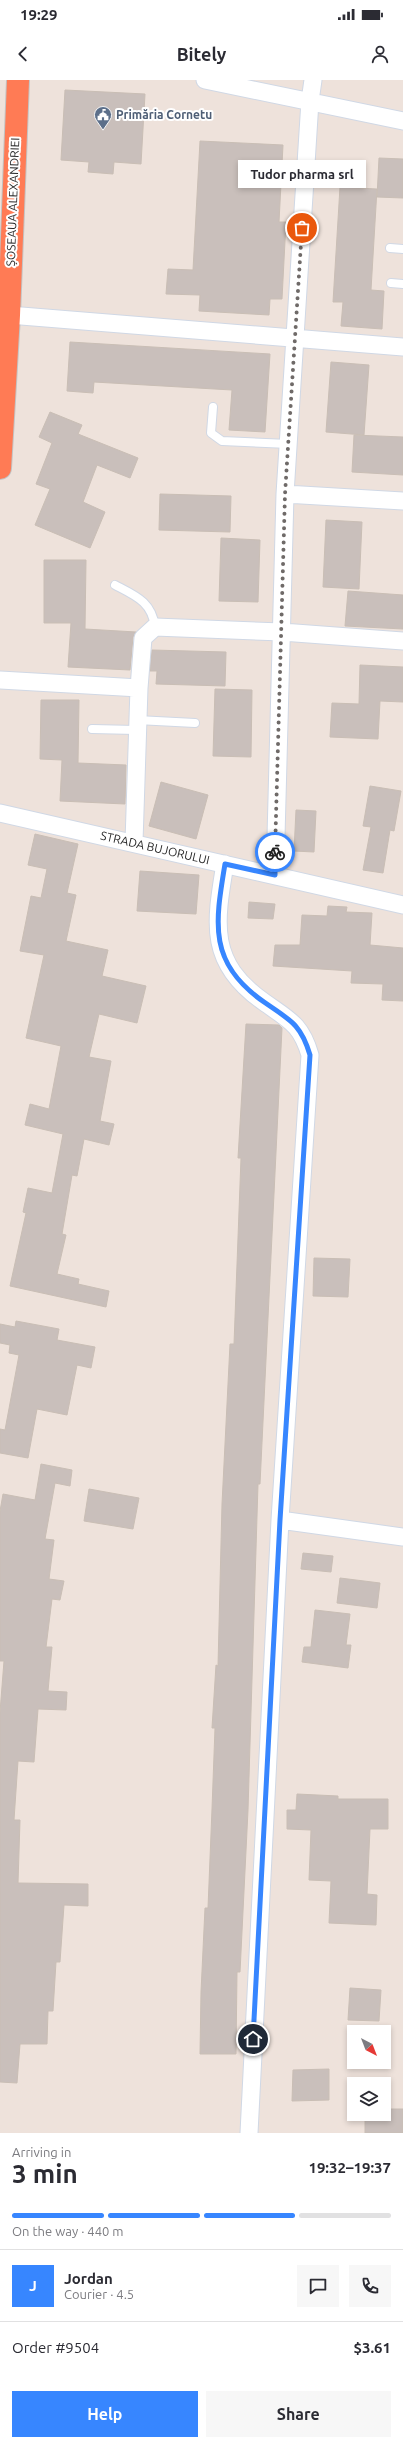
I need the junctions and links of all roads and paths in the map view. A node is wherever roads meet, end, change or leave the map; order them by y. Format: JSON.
{"nodes":[{"id":1,"x":18,"y":80,"type":"edge"},
{"id":2,"x":205,"y":80,"type":"edge"},
{"id":3,"x":313,"y":80,"type":"edge"},
{"id":4,"x":310,"y":101,"type":"junction"},
{"id":5,"x":403,"y":121,"type":"edge"},
{"id":6,"x":390,"y":248,"type":"dead end"},
{"id":7,"x":403,"y":249,"type":"edge"},
{"id":8,"x":391,"y":283,"type":"dead end"},
{"id":9,"x":403,"y":284,"type":"edge"},
{"id":10,"x":9,"y":315,"type":"junction"},
{"id":11,"x":296,"y":338,"type":"junction"},
{"id":12,"x":403,"y":347,"type":"edge"},
{"id":13,"x":213,"y":407,"type":"dead end"},
{"id":14,"x":289,"y":444,"type":"junction"},
{"id":15,"x":0,"y":468,"type":"edge"},
{"id":16,"x":285,"y":494,"type":"junction"},
{"id":17,"x":403,"y":501,"type":"edge"},
{"id":18,"x":115,"y":585,"type":"dead end"},
{"id":19,"x":156,"y":627,"type":"junction"},
{"id":20,"x":282,"y":632,"type":"junction"},
{"id":21,"x":403,"y":641,"type":"edge"},
{"id":22,"x":0,"y":680,"type":"edge"},
{"id":23,"x":139,"y":688,"type":"junction"},
{"id":24,"x":195,"y":723,"type":"dead end"},
{"id":25,"x":137,"y":725,"type":"junction"},
{"id":26,"x":92,"y":729,"type":"dead end"},
{"id":27,"x":0,"y":813,"type":"edge"},
{"id":28,"x":134,"y":842,"type":"junction"},
{"id":29,"x":225,"y":864,"type":"junction"},
{"id":30,"x":275,"y":875,"type":"junction"},
{"id":31,"x":403,"y":905,"type":"edge"},
{"id":32,"x":280,"y":1520,"type":"junction"},
{"id":33,"x":403,"y":1537,"type":"edge"},
{"id":34,"x":249,"y":2133,"type":"edge"}],
"edges":[{"from":1,"to":10,"type":"highway","name":"ȘOSEAUA ALEXANDRIEI"},
{"from":2,"to":4,"type":"street"},
{"from":3,"to":4,"type":"street"},
{"from":4,"to":5,"type":"street"},
{"from":4,"to":11,"type":"street"},
{"from":6,"to":7,"type":"lane"},
{"from":8,"to":9,"type":"lane"},
{"from":10,"to":11,"type":"street"},
{"from":10,"to":15,"type":"highway","name":"ȘOSEAUA ALEXANDRIEI"},
{"from":11,"to":12,"type":"street"},
{"from":11,"to":14,"type":"street"},
{"from":13,"to":14,"type":"lane"},
{"from":14,"to":16,"type":"street"},
{"from":16,"to":17,"type":"street"},
{"from":16,"to":20,"type":"street"},
{"from":18,"to":19,"type":"lane"},
{"from":19,"to":20,"type":"street"},
{"from":19,"to":23,"type":"street"},
{"from":20,"to":21,"type":"street"},
{"from":20,"to":30,"type":"street"},
{"from":22,"to":23,"type":"street"},
{"from":23,"to":25,"type":"street"},
{"from":24,"to":25,"type":"lane"},
{"from":25,"to":26,"type":"lane"},
{"from":25,"to":28,"type":"street"},
{"from":27,"to":28,"type":"street","name":"STRADA BUJORULUI"},
{"from":28,"to":29,"type":"street","name":"STRADA BUJORULUI"},
{"from":29,"to":30,"type":"street","name":"STRADA BUJORULUI"},
{"from":29,"to":32,"type":"street"},
{"from":30,"to":31,"type":"street","name":"STRADA BUJORULUI"},
{"from":32,"to":33,"type":"street"},
{"from":32,"to":34,"type":"street"}]}
